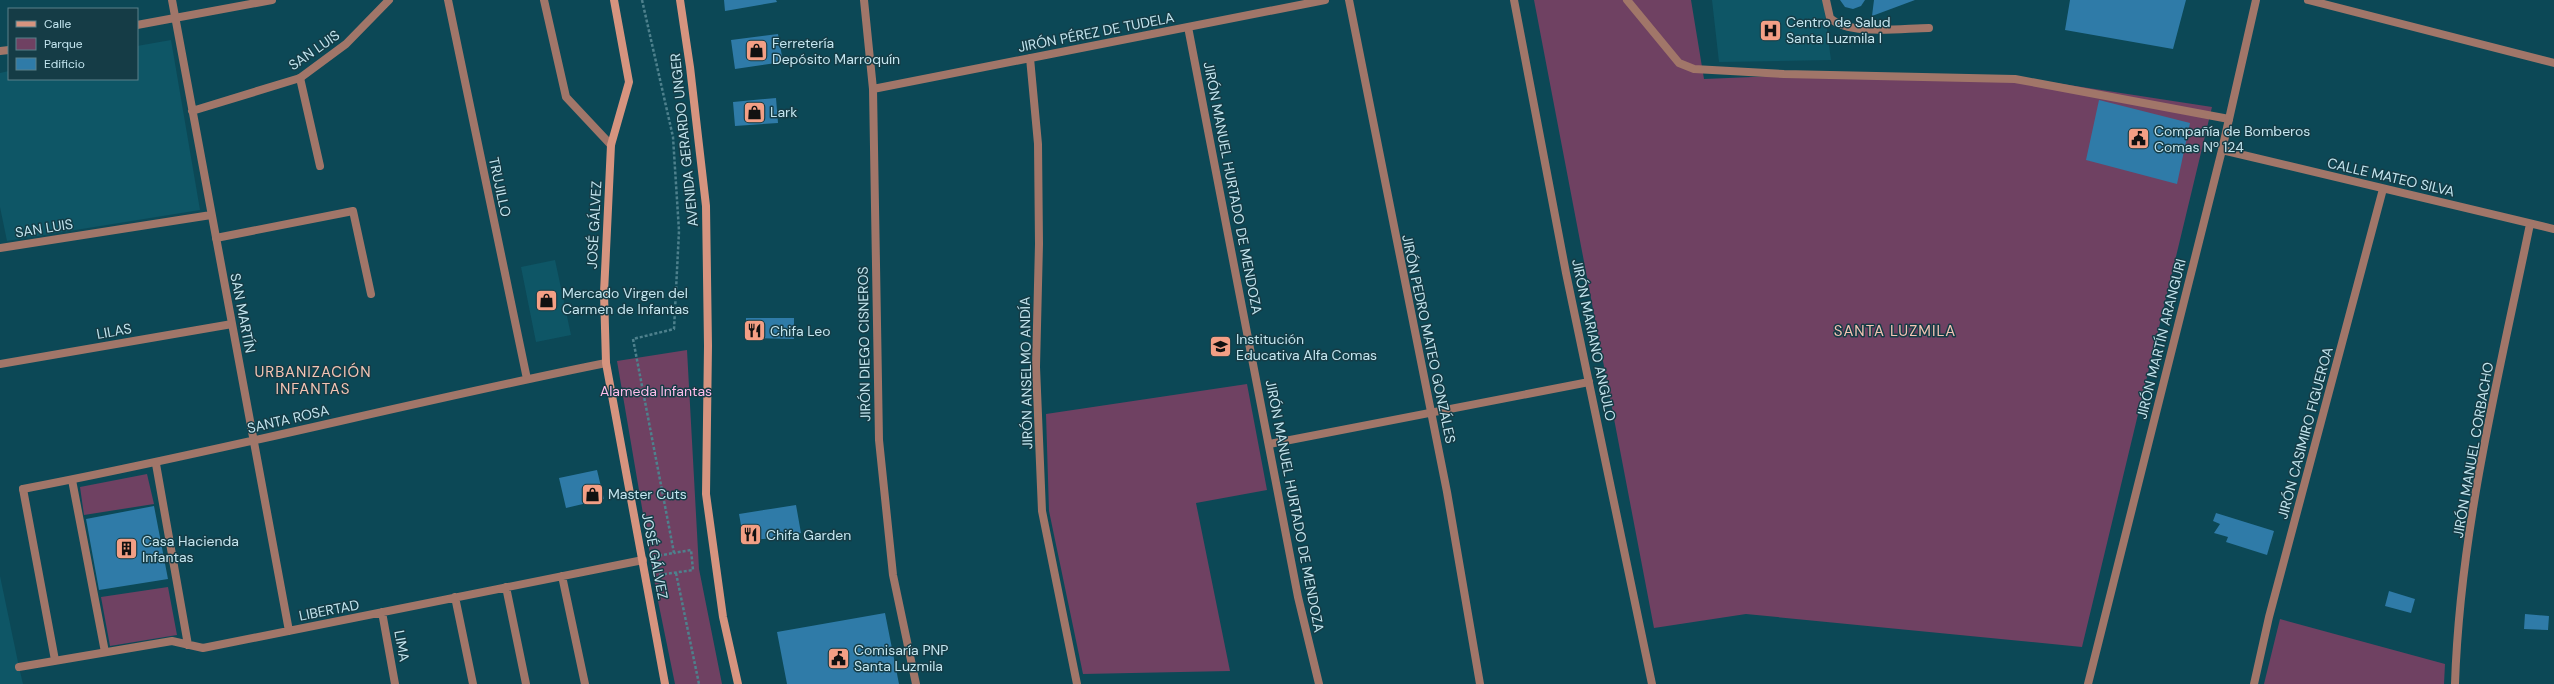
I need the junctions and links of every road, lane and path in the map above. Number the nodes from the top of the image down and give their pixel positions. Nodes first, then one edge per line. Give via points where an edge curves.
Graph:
1 (172, 0) edge
2 (272, 0) edge
3 (389, 0) edge
4 (448, 0) edge
5 (544, 0) edge
6 (614, 0) edge
7 (642, 0) edge
8 (680, 0) edge
9 (864, 0) edge
10 (1325, 0) edge
11 (1349, 0) edge
12 (1514, 0) edge
13 (1627, 0) edge
14 (1826, 0) edge
15 (2256, 0) edge
16 (2308, 0) edge
17 (175, 18) junction
18 (138, 25) edge
19 (1188, 27) junction
20 (1929, 28) dead end
21 (1030, 58) junction
22 (2554, 63) edge
23 (300, 78) junction
24 (873, 88) junction
25 (192, 111) junction
26 (2229, 119) junction
27 (611, 145) junction
28 (2222, 150) junction
29 (320, 166) dead end
30 (2383, 189) junction
31 (211, 214) junction
32 (2530, 224) junction
33 (2554, 229) edge
34 (216, 238) junction
35 (0, 248) edge
36 (371, 294) dead end
37 (232, 324) junction
38 (606, 363) junction
39 (0, 364) edge
40 (527, 379) junction
41 (1589, 382) junction
42 (1430, 411) junction
43 (254, 439) junction
44 (1269, 444) junction
45 (156, 464) junction
46 (72, 480) junction
47 (674, 553) junction
48 (643, 560) junction
49 (657, 562) dead end
50 (658, 569) dead end
51 (676, 573) junction
52 (562, 576) junction
53 (506, 587) junction
54 (455, 598) junction
55 (382, 612) junction
56 (289, 631) junction
57 (188, 645) junction
58 (105, 652) junction
59 (55, 660) junction
60 (19, 667) dead end
61 (395, 684) edge
62 (473, 684) edge
63 (526, 684) edge
64 (585, 684) edge
65 (665, 684) edge
66 (699, 684) edge
67 (738, 684) edge
68 (916, 684) edge
69 (1077, 684) edge
70 (1319, 684) edge
71 (1480, 684) edge
72 (1652, 684) edge
73 (2088, 684) edge
74 (2254, 684) edge
75 (2455, 684) edge

1 - 17 street, SAN MARTÍN
2 - 17 street
3 - 23 street, SAN LUIS via 346,44
4 - 40 street, TRUJILLO
5 - 27 street via 566,97
6 - 27 main road, JOSÉ GÁLVEZ via 629,82
7 - 47 path via 673,137 679,231 674,329 633,339
8 - 67 main road, AVENIDA GERARDO UNGER via 706,206 706,494 723,617
9 - 24 street, JIRÓN DIEGO CISNEROS
10 - 19 street, JIRÓN PÉREZ DE TUDELA
11 - 42 street, JIRÓN PEDRO MATEO GONZÁLES
12 - 41 street, JIRÓN MARIANO ANGULO
13 - 26 street via 1679,63 1694,69 1784,74 2015,79
14 - 20 street via 1830,18 1842,26
15 - 26 street, JIRÓN MARTÍN ARANGURI
16 - 22 street
17 - 18 street
17 - 25 street, SAN MARTÍN
19 - 21 street, JIRÓN PÉREZ DE TUDELA
19 - 44 street, JIRÓN MANUEL HURTADO DE MENDOZA
21 - 24 street, JIRÓN PÉREZ DE TUDELA
21 - 69 street, JIRÓN ANSELMO ANDÍA via 1038,144 1036,367 1042,511
23 - 25 street, SAN LUIS
23 - 29 street
24 - 68 street, JIRÓN DIEGO CISNEROS via 879,440 893,575
25 - 31 street, SAN MARTÍN
26 - 28 street, JIRÓN MARTÍN ARANGURI
27 - 38 main road, JOSÉ GÁLVEZ via 604,292
28 - 30 street, CALLE MATEO SILVA
28 - 73 street, JIRÓN MARTÍN ARANGURI
30 - 32 street, CALLE MATEO SILVA
30 - 74 street, JIRÓN CASIMIRO FIGUEROA via 2269,617
31 - 34 street, SAN MARTÍN
31 - 35 street, SAN LUIS
32 - 33 street, CALLE MATEO SILVA
32 - 75 street, JIRÓN MANUEL CORBACHO via 2473,512 2457,640
34 - 36 street via 353,211
34 - 37 street, SAN MARTÍN
37 - 39 street, LILAS
37 - 43 street, SAN MARTÍN
38 - 40 street, SANTA ROSA
38 - 48 main road, JOSÉ GÁLVEZ
40 - 43 street, SANTA ROSA
41 - 42 street
41 - 72 street, JIRÓN MARIANO ANGULO
42 - 44 street
42 - 71 street, JIRÓN PEDRO MATEO GONZÁLES
43 - 45 street, SANTA ROSA
43 - 56 street, SAN MARTÍN
44 - 70 street, JIRÓN MANUEL HURTADO DE MENDOZA via 1298,597
45 - 46 street, SANTA ROSA
45 - 57 street
46 - 58 street
46 - 59 street, SANTA ROSA via 23,489
47 - 49 path via 656,555
47 - 51 path via 691,550 693,564 693,570
48 - 52 street, LIBERTAD
48 - 65 main road, JOSÉ GÁLVEZ
50 - 51 path via 659,576
51 - 66 path
52 - 53 street, LIBERTAD
52 - 64 street
53 - 54 street, LIBERTAD
53 - 63 street
54 - 55 street, LIBERTAD
54 - 62 street
55 - 56 street, LIBERTAD
55 - 61 street, LIMA
56 - 57 street, LIBERTAD via 203,648
57 - 58 street, LIBERTAD via 172,641
58 - 59 street, LIBERTAD
59 - 60 street, LIBERTAD

